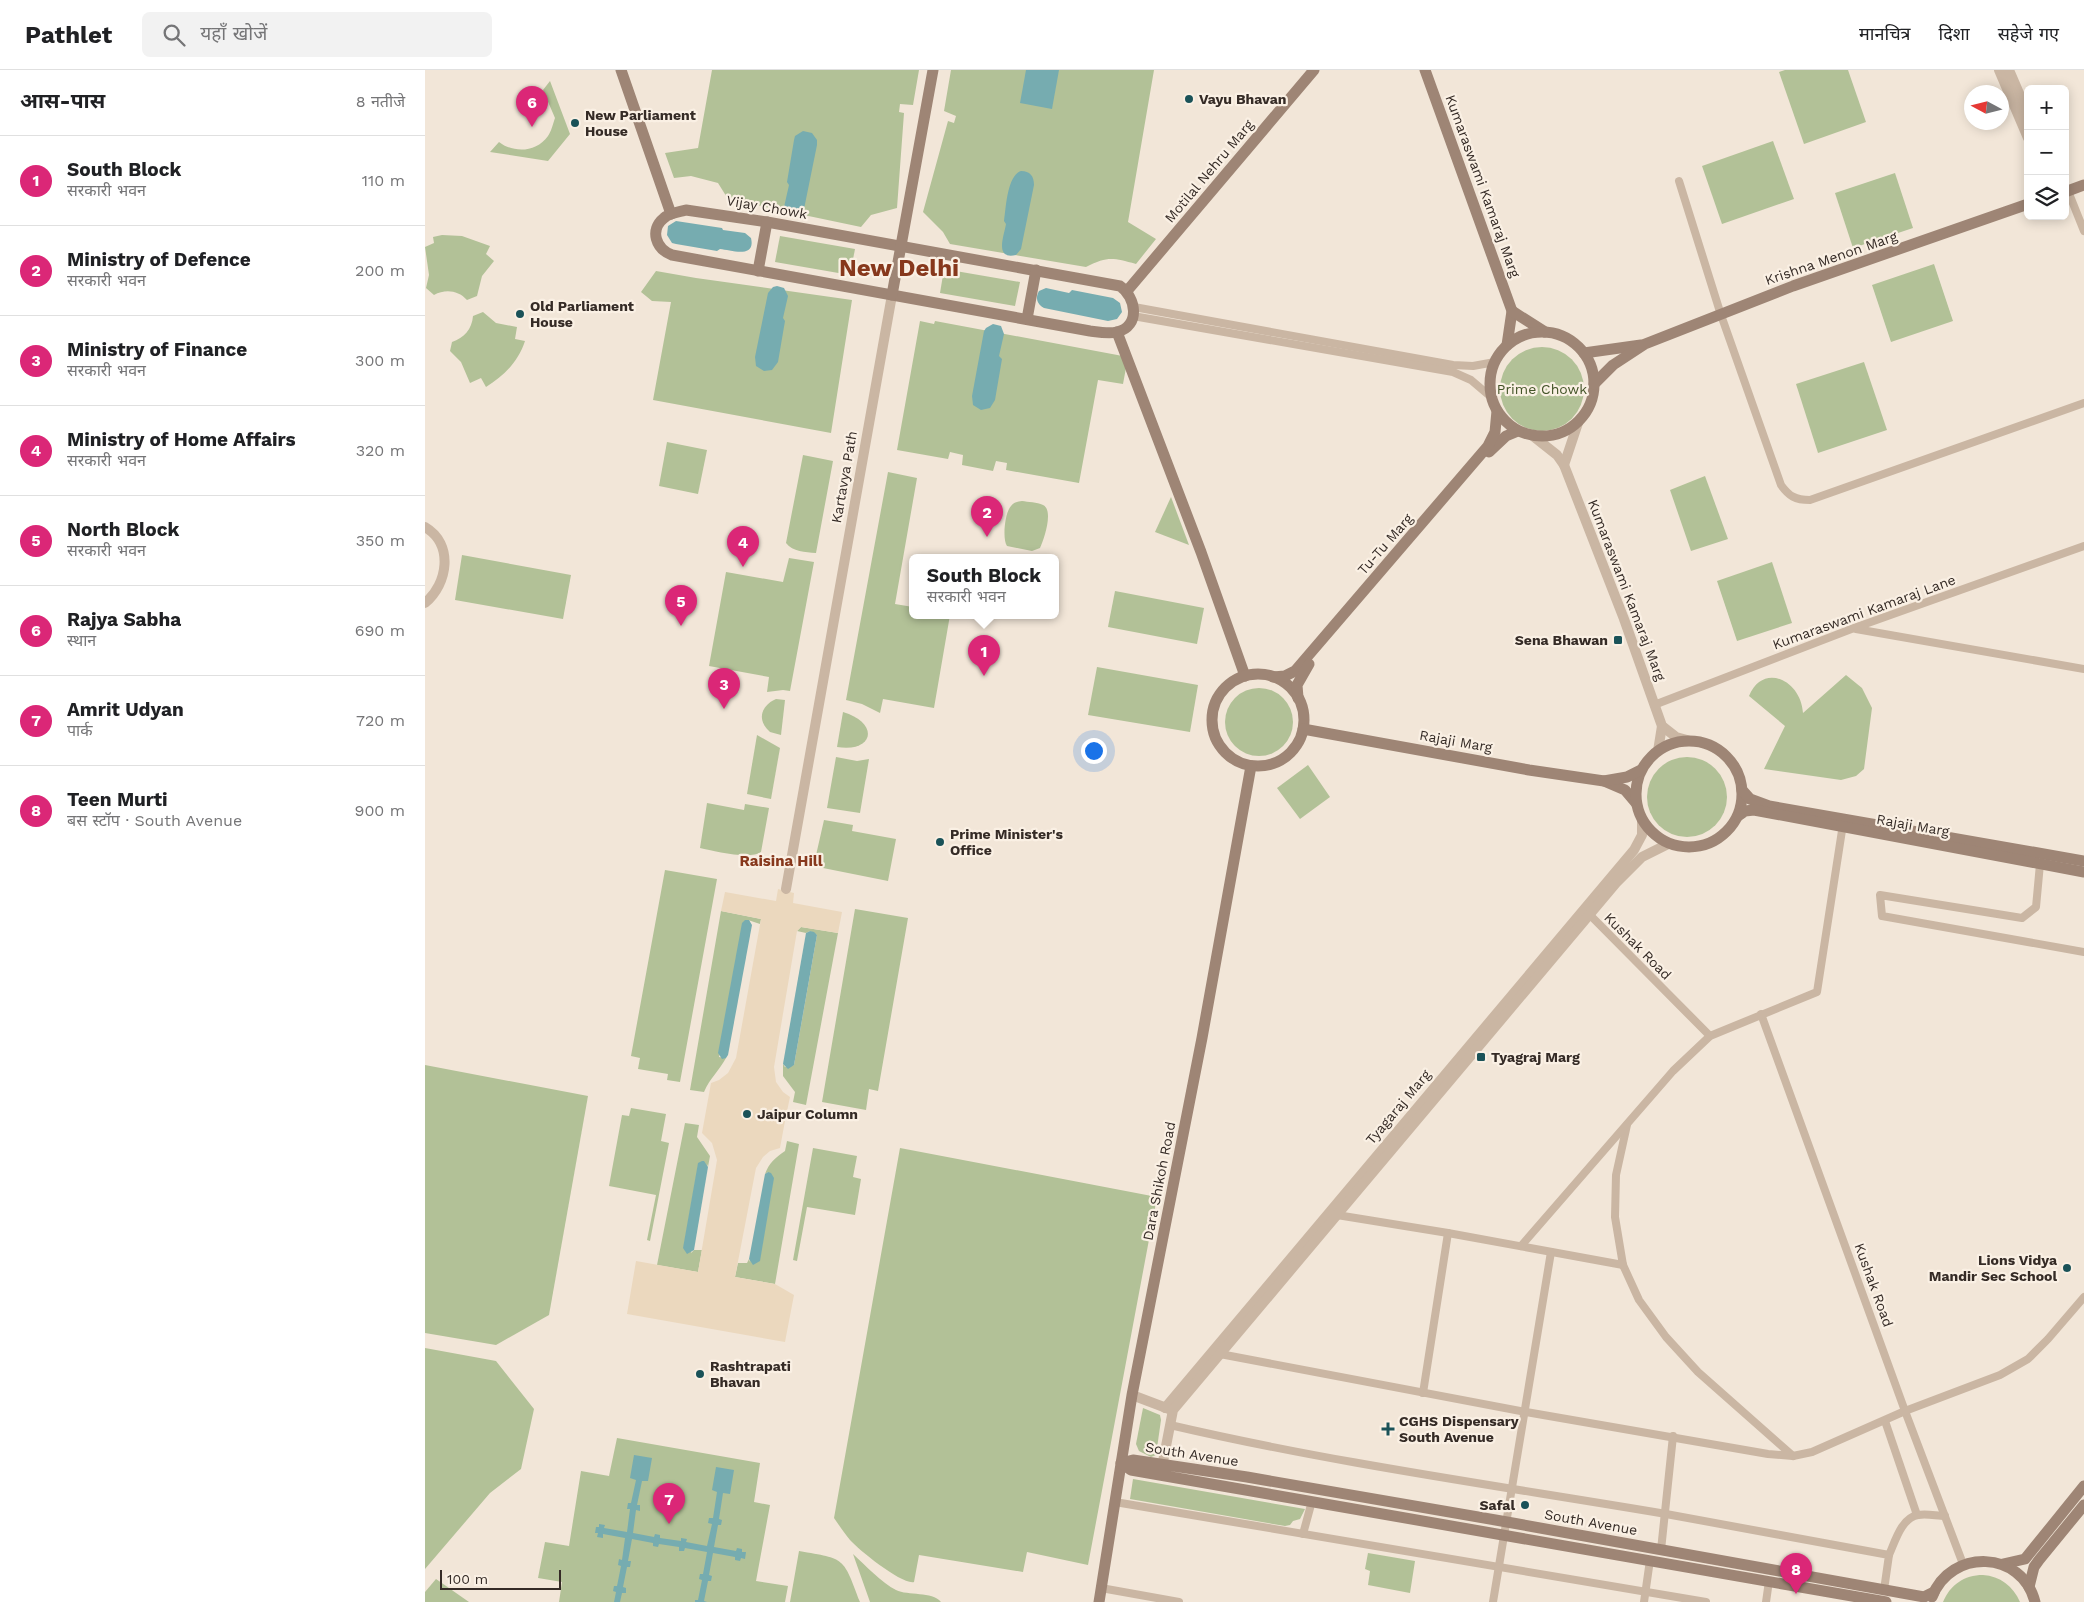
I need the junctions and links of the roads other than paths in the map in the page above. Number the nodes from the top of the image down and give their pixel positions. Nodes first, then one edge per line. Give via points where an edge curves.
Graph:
1 (621, 70) edge
2 (933, 70) edge
3 (1314, 70) edge
4 (1425, 70) edge
5 (1999, 70) edge
6 (2009, 70) edge
7 (2024, 105) edge
8 (2025, 130) edge
9 (1679, 181) dead end
10 (2084, 186) edge
11 (2069, 190) edge
12 (2069, 196) edge
13 (2024, 205) edge
14 (671, 214) junction
15 (767, 222) junction
16 (2084, 231) edge
17 (902, 246) junction
18 (1035, 270) junction
19 (758, 271) junction
20 (1127, 291) junction
21 (891, 295) junction
22 (1512, 311) junction
23 (1133, 312) junction
24 (1721, 315) junction
25 (1027, 319) junction
26 (1117, 332) junction
27 (1545, 332) junction
28 (1645, 344) junction
29 (1507, 345) junction
30 (1584, 353) junction
31 (1495, 362) junction
32 (1594, 384) junction
33 (1491, 397) junction
34 (2084, 403) edge
35 (1497, 412) junction
36 (1578, 423) junction
37 (1517, 431) junction
38 (1533, 436) junction
39 (1564, 464) junction
40 (425, 527) edge
41 (2084, 546) edge
42 (425, 603) edge
43 (1853, 628) junction
44 (2084, 669) edge
45 (1245, 676) junction
46 (1273, 677) junction
47 (1298, 698) junction
48 (1654, 705) junction
49 (1662, 726) junction
50 (1303, 728) junction
51 (1687, 740) junction
52 (1658, 751) junction
53 (1251, 766) junction
54 (1641, 770) junction
55 (1604, 781) junction
56 (1742, 790) junction
57 (1636, 803) junction
58 (1738, 816) junction
59 (1642, 820) junction
60 (1844, 823) junction
61 (1668, 844) junction
62 (2084, 861) edge
63 (2041, 864) junction
64 (2084, 872) edge
65 (786, 889) dead end
66 (1590, 915) junction
67 (2084, 952) edge
68 (1761, 1014) junction
69 (1710, 1036) junction
70 (1627, 1122) junction
71 (1337, 1215) junction
72 (1448, 1233) junction
73 (1521, 1246) junction
74 (1551, 1252) junction
75 (1623, 1265) junction
76 (2084, 1297) edge
77 (1220, 1354) junction
78 (1423, 1393) junction
79 (1132, 1395) junction
80 (1169, 1409) junction
81 (1905, 1411) junction
82 (1526, 1412) junction
83 (1885, 1421) junction
84 (1170, 1425) junction
85 (1673, 1436) junction
86 (1793, 1456) junction
87 (1121, 1464) junction
88 (1161, 1470) junction
89 (2084, 1486) edge
90 (1512, 1490) junction
91 (1312, 1501) junction
92 (1115, 1502) junction
93 (2084, 1505) edge
94 (1665, 1514) junction
95 (1917, 1515) junction
96 (1945, 1516) junction
97 (1507, 1522) junction
98 (1303, 1534) junction
99 (1505, 1534) junction
100 (1661, 1550) junction
101 (1889, 1555) junction
102 (1650, 1560) junction
103 (1963, 1564) junction
104 (2003, 1564) junction
105 (1499, 1566) junction
106 (1769, 1581) junction
107 (2029, 1587) junction
108 (1101, 1588) junction
109 (1646, 1592) junction
110 (1933, 1597) edge
111 (1884, 1599) edge
112 (1099, 1602) edge
113 (1179, 1602) edge
114 (1493, 1602) edge
115 (1645, 1602) edge
116 (1706, 1602) edge
117 (1766, 1602) edge
118 (2035, 1602) edge

1 - 14 main road
2 - 17 main road, Kartavya Path
3 - 20 main road, Motilal Nehru Marg
4 - 22 main road, Kumaraswami Kamaraj Marg
5 - 8 street
6 - 7 street
9 - 24 street
10 - 11 main road
12 - 16 street
13 - 24 main road, Krishna Menon Marg via 1793,286
14 - 15 main road, Vijay Chowk via 686,210
14 - 19 main road via 657,226 656,239 665,253
15 - 17 main road, Vijay Chowk
15 - 19 main road
17 - 18 main road, Vijay Chowk
17 - 21 main road, Kartavya Path
18 - 20 main road, Vijay Chowk via 1120,286
18 - 25 main road
19 - 21 main road
20 - 23 main road via 1132,298
21 - 25 main road
21 - 65 street, Kartavya Path
22 - 27 main road
22 - 29 main road, Kumaraswami Kamaraj Marg
23 - 26 main road via 1129,323
23 - 31 street via 1453,365
23 - 33 street via 1453,372 1471,380
24 - 28 main road, Krishna Menon Marg
24 - 34 street via 1781,485 1788,495 1799,500 1810,500
25 - 26 main road via 1090,331
26 - 45 main road
27 - 29 main road via 1525,335
27 - 30 main road via 1567,338
28 - 30 main road, Krishna Menon Marg
28 - 32 main road, Krishna Menon Marg via 1613,365
29 - 31 main road
30 - 32 main road
31 - 33 main road via 1490,379
32 - 36 main road via 1587,412
33 - 35 main road
35 - 37 main road
35 - 46 main road, Tu-Tu Marg via 1495,432 1488,446 1410,539 1295,671
36 - 38 main road via 1561,433
36 - 39 street
37 - 38 main road
37 - 47 main road, Tu-Tu Marg via 1496,444 1307,666 1297,685
38 - 39 street, Kumaraswami Kamaraj Marg
39 - 48 street, Kumaraswami Kamaraj Marg
40 - 42 street via 440,544 445,563 438,590
41 - 43 street, Kumaraswami Kamaraj Lane
43 - 44 street
43 - 48 street, Kumaraswami Kamaraj Lane
45 - 46 main road
45 - 53 main road via 1225,686 1213,711 1212,723 1215,735 1229,756
46 - 47 main road via 1283,682
47 - 50 main road via 1303,712
48 - 49 street, Kumaraswami Kamaraj Marg
49 - 51 street via 1675,738
49 - 52 street, Kumaraswami Kamaraj Marg
50 - 53 main road via 1295,747 1280,760
50 - 55 main road, Rajaji Marg
51 - 52 main road via 1668,744
51 - 56 main road via 1707,743 1723,753 1736,768
52 - 54 main road
53 - 79 main road, Dara Shikoh Road
54 - 55 main road, Rajaji Marg via 1627,777
54 - 57 main road
55 - 57 main road, Rajaji Marg via 1625,790
56 - 58 main road
56 - 60 main road, Rajaji Marg via 1758,803
57 - 59 main road
58 - 60 main road, Rajaji Marg via 1754,810
58 - 61 main road via 1725,834 1706,845 1684,848
59 - 61 main road via 1654,835
59 - 80 street, Tyagaraj Marg via 1642,835 1634,850
60 - 62 main road, Rajaji Marg
60 - 63 main road, Rajaji Marg
60 - 68 street via 1817,992
61 - 66 street, Tyagaraj Marg via 1642,857
63 - 64 main road, Rajaji Marg
63 - 67 street via 2036,907 2022,918 1881,895 1882,916
66 - 69 street, Kushak Road
66 - 71 street, Tyagaraj Marg
68 - 69 street
68 - 81 street, Kushak Road
69 - 70 street
70 - 73 street
70 - 75 street via 1616,1175 1615,1217
71 - 72 street
71 - 77 street, Tyagaraj Marg
72 - 73 street
72 - 78 street
73 - 74 street
74 - 75 street
74 - 82 street
75 - 86 street via 1639,1300 1666,1337 1698,1372
76 - 81 street via 2028,1358 2000,1375
77 - 78 street
77 - 80 street, Tyagaraj Marg
78 - 82 street
79 - 80 street
79 - 87 main road, Dara Shikoh Road
80 - 84 street, Tyagaraj Marg
81 - 83 street
81 - 96 street, Kushak Road
82 - 85 street
82 - 90 street
83 - 86 street via 1812,1452
83 - 95 street
84 - 88 street, Tyagaraj Marg
84 - 90 street via 1259,1445
85 - 86 street
85 - 94 street
87 - 88 main road, South Avenue via 1133,1460
87 - 92 main road, Dara Shikoh Road
88 - 91 main road, South Avenue
88 - 97 main road, South Avenue
89 - 104 main road via 2025,1559
90 - 94 street
90 - 97 street
91 - 98 street
91 - 99 main road, South Avenue
92 - 98 street
92 - 108 main road, Dara Shikoh Road
93 - 107 main road via 2034,1567
94 - 100 street
94 - 101 street
95 - 96 street
95 - 101 street via 1907,1520
96 - 103 street, Kushak Road
97 - 99 street
97 - 100 main road, South Avenue
98 - 105 street
99 - 102 main road, South Avenue
99 - 105 street
100 - 111 main road, South Avenue
101 - 111 street
102 - 106 main road, South Avenue
102 - 109 street
103 - 104 main road via 1983,1560
103 - 110 main road via 1942,1580
104 - 107 main road
105 - 109 street
105 - 114 street
106 - 111 main road, South Avenue
106 - 117 street
107 - 118 main road
108 - 112 main road, Dara Shikoh Road
108 - 113 street
109 - 115 street
109 - 116 street
110 - 111 main road, South Avenue

